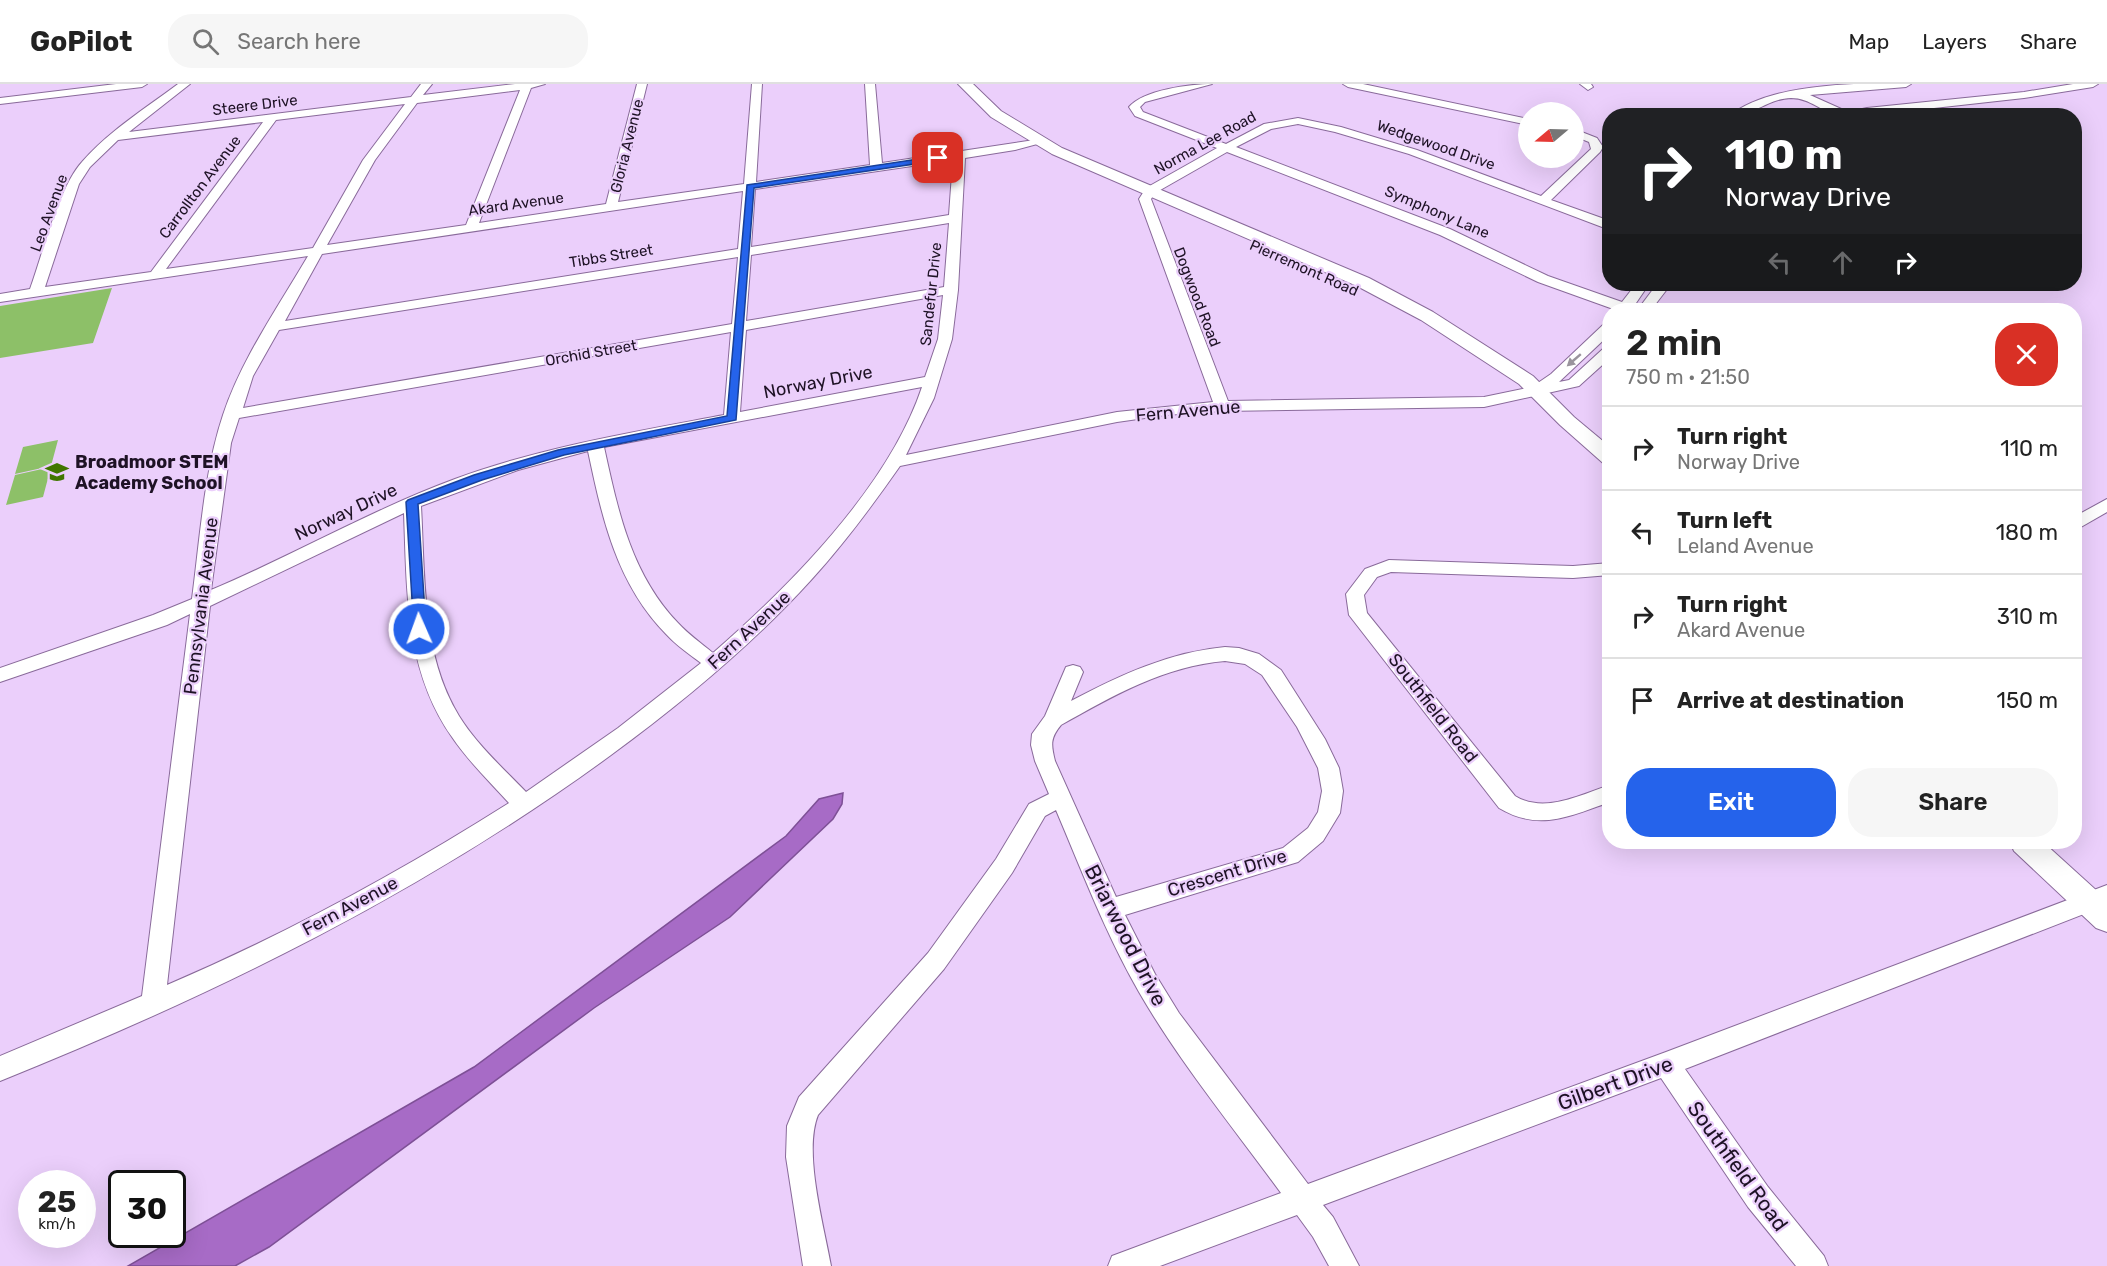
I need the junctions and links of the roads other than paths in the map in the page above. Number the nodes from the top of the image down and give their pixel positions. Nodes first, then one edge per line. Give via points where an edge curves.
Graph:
1 (142, 84) edge
2 (185, 84) edge
3 (427, 84) edge
4 (540, 84) edge
5 (642, 84) edge
6 (758, 84) edge
7 (870, 84) edge
8 (951, 84) edge
9 (965, 84) edge
10 (1207, 84) edge
11 (1347, 84) edge
12 (1778, 84) edge
13 (1906, 84) edge
14 (527, 86) junction
15 (1852, 86) edge
16 (2095, 89) edge
17 (1795, 94) junction
18 (414, 100) junction
19 (0, 101) edge
20 (979, 106) junction
21 (1751, 108) edge
22 (1816, 108) edge
23 (1832, 108) edge
24 (1896, 108) edge
25 (1994, 108) edge
26 (272, 118) junction
27 (1518, 120) edge
28 (1283, 122) joint
29 (115, 137) junction
30 (1584, 137) edge
31 (1031, 142) junction
32 (1226, 147) junction
33 (959, 155) junction
34 (1584, 162) edge
35 (876, 168) junction
36 (1577, 168) edge
37 (750, 186) junction
38 (1147, 195) junction
39 (1544, 200) junction
40 (611, 207) junction
41 (955, 218) junction
42 (1602, 223) edge
43 (471, 228) junction
44 (316, 251) junction
45 (744, 252) junction
46 (155, 275) junction
47 (951, 290) junction
48 (1659, 291) edge
49 (36, 293) junction
50 (0, 298) edge
51 (1608, 303) edge
52 (1649, 303) edge
53 (272, 327) junction
54 (739, 327) junction
55 (1602, 334) edge
56 (1602, 357) edge
57 (933, 380) junction
58 (1531, 391) junction
59 (1222, 406) junction
60 (231, 415) junction
61 (732, 418) junction
62 (595, 444) junction
63 (1602, 451) edge
64 (894, 462) junction
65 (412, 502) junction
66 (2107, 504) edge
67 (2082, 520) edge
68 (1602, 570) edge
69 (202, 602) junction
70 (714, 664) junction
71 (1073, 672) dead end
72 (0, 675) edge
73 (1054, 720) junction
74 (1602, 796) edge
75 (1062, 800) junction
76 (524, 805) junction
77 (2033, 849) edge
78 (2101, 905) edge
79 (1110, 909) junction
80 (153, 1003) junction
81 (1666, 1064) junction
82 (0, 1069) edge
83 (1301, 1200) junction
84 (817, 1266) edge
85 (1122, 1266) edge
86 (1345, 1266) edge
87 (1814, 1266) edge

1 - 19 street
2 - 29 street, Leo Avenue
3 - 18 street, Pennsylvania Avenue
4 - 14 street, Steere Drive
5 - 40 street, Gloria Avenue
6 - 37 street
7 - 35 street
8 - 20 main road
9 - 20 main road
10 - 32 street, Symphony Lane via 1141,100 1134,107 1139,114
11 - 27 street
12 - 17 street
13 - 15 street
14 - 18 street, Steere Drive
14 - 43 street
15 - 17 street
16 - 24 street
16 - 25 street via 2035,104
17 - 21 street
17 - 22 street
17 - 23 street
18 - 26 street, Steere Drive
18 - 44 street, Pennsylvania Avenue via 375,149
20 - 31 main road via 989,120
26 - 29 street, Steere Drive
26 - 46 street, Carrollton Avenue
28 - 32 street, Norma Lee Road
28 - 39 street, Wedgewood Drive via 1313,122 1375,140
29 - 49 street, Leo Avenue via 76,178
30 - 34 street via 1594,142 1596,150
31 - 33 street, Akard Avenue
31 - 38 main road, Pierremont Road via 1055,159
32 - 38 street, Norma Lee Road
32 - 51 street, Symphony Lane via 1445,232 1543,279
33 - 35 street, Akard Avenue
33 - 41 street, Sandefur Drive
35 - 37 street, Akard Avenue
36 - 39 street
37 - 40 street, Akard Avenue
37 - 45 street
38 - 58 main road, Pierremont Road via 1331,273
38 - 59 street, Dogwood Road via 1146,206
39 - 42 street, Wedgewood Drive
40 - 43 street, Akard Avenue
41 - 45 street, Tibbs Street
41 - 47 street, Sandefur Drive
43 - 44 street, Akard Avenue
44 - 46 street, Akard Avenue
44 - 53 street, Pennsylvania Avenue
45 - 53 street, Tibbs Street
45 - 54 street
46 - 49 street, Akard Avenue
47 - 54 street, Orchid Street
47 - 57 street, Sandefur Drive via 945,339
48 - 52 street
49 - 50 street, Akard Avenue
53 - 60 street, Pennsylvania Avenue
54 - 60 street, Orchid Street
54 - 61 street
55 -> 58 street, Fern Avenue via 1556,377
56 - 58 street, Fern Avenue via 1574,383
57 - 61 street, Norway Drive
57 - 64 street, Sandefur Drive
58 - 59 street, Fern Avenue via 1484,402
58 - 63 main road, Pierremont Road
59 - 64 street, Fern Avenue via 1117,417
60 - 69 street, Pennsylvania Avenue via 217,476
61 - 62 street, Norway Drive
62 - 65 street, Norway Drive via 512,466
62 - 70 street via 613,525 628,567 673,630
64 - 70 street, Fern Avenue via 851,522 798,584
65 - 69 street, Norway Drive
65 - 76 street via 419,629 435,692 452,722
66 - 67 street
68 - 74 street, Southfield Road via 1398,566 1381,568 1366,577 1355,594 1358,615 1507,802 1526,812 1538,813
69 - 72 street, Norway Drive via 123,634
69 - 80 street, Pennsylvania Avenue
70 - 76 street, Fern Avenue via 609,746
71 - 73 street, Briarwood Drive
73 - 75 street, Briarwood Drive via 1042,734 1041,745
73 - 79 street, Crescent Drive via 1154,672 1211,655 1241,655 1263,664 1274,675 1330,768 1333,788 1328,816 1303,847 1290,855
75 - 79 street, Briarwood Drive
75 - 84 street via 1037,810 1004,866 936,961 808,1106 800,1126 799,1156
76 - 80 street, Fern Avenue via 388,887
77 - 78 main road
78 - 81 street, Gilbert Drive
79 - 83 street, Briarwood Drive via 1135,963 1170,1021
80 - 82 street, Fern Avenue
81 - 83 street, Gilbert Drive
81 - 87 street, Southfield Road via 1758,1197
83 - 85 street, Gilbert Drive
83 - 86 street, Briarwood Drive via 1323,1227

